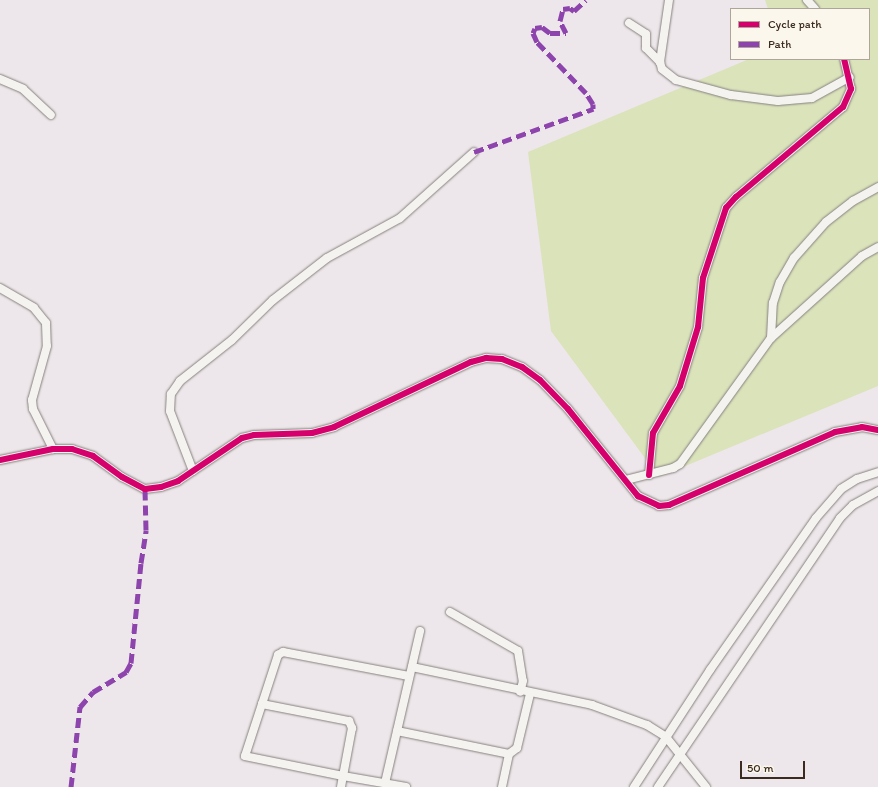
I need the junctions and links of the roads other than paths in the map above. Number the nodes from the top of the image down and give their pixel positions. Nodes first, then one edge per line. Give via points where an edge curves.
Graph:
1 (669, 0) edge
2 (807, 0) edge
3 (814, 8) edge
4 (629, 23) dead end
5 (844, 60) edge
6 (660, 62) junction
7 (850, 77) junction
8 (0, 79) edge
9 (51, 116) dead end
10 (474, 152) dead end
11 (878, 187) edge
12 (878, 247) edge
13 (0, 288) edge
14 (771, 338) junction
15 (878, 430) edge
16 (53, 449) junction
17 (0, 460) edge
18 (194, 471) junction
19 (878, 472) edge
20 (649, 475) junction
21 (626, 480) junction
22 (878, 492) edge
23 (450, 612) dead end
24 (420, 631) dead end
25 (412, 667) junction
26 (409, 676) junction
27 (520, 692) junction
28 (530, 694) junction
29 (262, 704) junction
30 (397, 731) junction
31 (666, 737) junction
32 (510, 754) junction
33 (679, 754) junction
34 (343, 776) junction
35 (385, 783) junction
36 (341, 787) edge
37 (406, 787) edge
38 (502, 787) edge
39 (634, 787) edge
40 (658, 787) edge
41 (706, 787) edge

1 - 6 street
2 - 3 street
4 - 6 street via 646,34 646,48
5 - 7 street
6 - 7 street via 665,72 676,80 731,95 778,101 812,98
7 - 20 street via 851,89 843,108 726,208 703,278 698,327 680,386 653,433
8 - 9 street via 27,93
10 - 18 street via 400,218 327,258 273,300 232,340 180,381 171,394 170,411
11 - 14 street via 853,201 826,222 794,258 780,282 773,303
12 - 14 street via 862,256
13 - 16 street via 34,308 46,323 47,346 33,405 36,419
14 - 20 street via 688,456 673,468
15 - 21 street via 862,427 835,432 669,504 659,506 638,496
16 - 17 street
16 - 18 street via 84,452 122,477 145,488 167,485
18 - 21 street via 242,438 254,435 312,433 334,427 471,362 486,358 502,359 522,367 540,380 568,409
19 - 31 street via 857,479 841,489 828,502
20 - 21 street
22 - 33 street via 853,504 840,518
23 - 27 street via 518,651 523,680
24 - 25 street
25 - 26 street
25 - 27 street
26 - 29 street via 283,652 278,654
26 - 30 street
27 - 28 street
28 - 31 street via 592,705 646,724
28 - 32 street via 517,748
29 - 34 street via 349,721 352,728
29 - 34 street via 245,756
30 - 32 street
30 - 35 street
31 - 33 street
31 - 39 street
32 - 38 street
33 - 40 street
33 - 41 street
34 - 35 street
34 - 36 street
35 - 37 street

